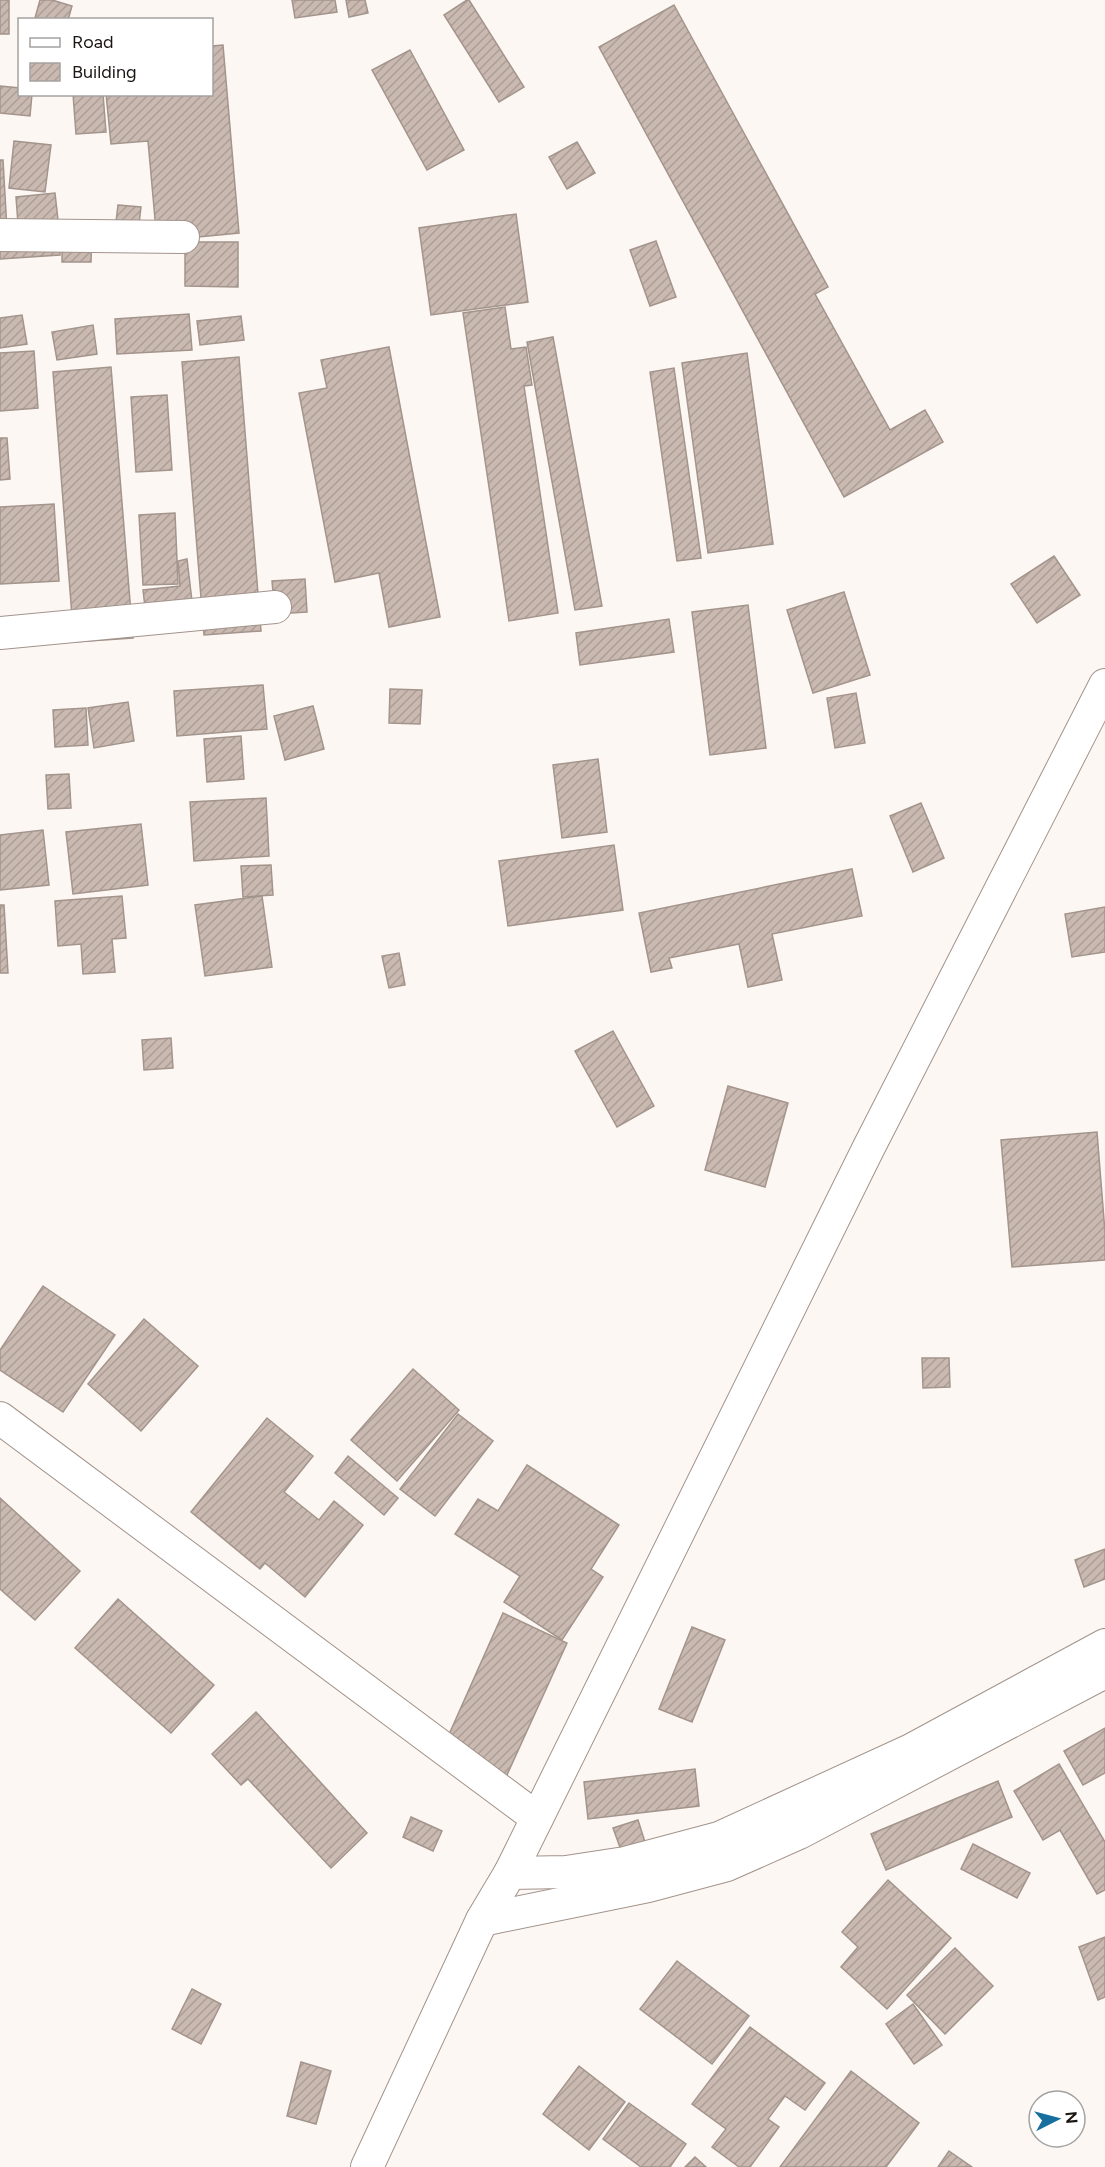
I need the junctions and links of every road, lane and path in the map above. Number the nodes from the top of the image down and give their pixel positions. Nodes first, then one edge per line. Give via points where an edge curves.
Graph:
1 (0, 235) edge
2 (183, 237) dead end
3 (275, 607) dead end
4 (0, 633) edge
5 (1105, 685) edge
6 (0, 1418) edge
7 (1105, 1645) edge
8 (1105, 1672) edge
9 (537, 1818) junction
10 (510, 1873) junction
11 (482, 1920) junction
12 (367, 2167) edge

1 - 2 street
3 - 4 street
5 - 9 street via 868,1149
6 - 9 street
7 - 10 street via 911,1750 719,1838 625,1863 566,1872
8 - 11 street via 799,1833 728,1865 648,1886
9 - 10 street
10 - 11 street
11 - 12 street

